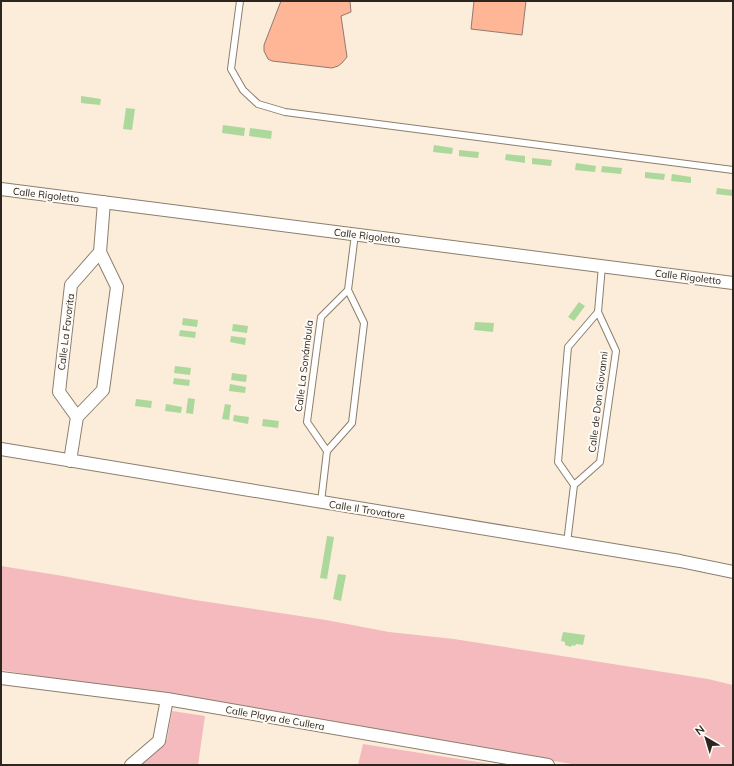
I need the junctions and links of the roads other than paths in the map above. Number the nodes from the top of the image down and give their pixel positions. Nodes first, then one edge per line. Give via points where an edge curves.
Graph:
1 (240, 1) edge
2 (733, 170) edge
3 (1, 189) edge
4 (104, 202) junction
5 (355, 234) junction
6 (100, 252) junction
7 (602, 266) junction
8 (733, 283) edge
9 (348, 290) junction
10 (598, 312) junction
11 (77, 417) junction
12 (1, 449) edge
13 (327, 451) junction
14 (70, 461) junction
15 (574, 485) junction
16 (321, 502) junction
17 (567, 543) junction
18 (733, 572) edge
19 (1, 678) edge
20 (167, 699) junction
21 (499, 761) edge
22 (131, 765) edge
23 (548, 765) edge

1 - 2 lane via 231,70 242,90 258,104 292,113
3 - 4 street, Calle Rigoletto
4 - 5 street, Calle Rigoletto
4 - 6 street
5 - 7 street, Calle Rigoletto
5 - 9 lane
6 - 11 street via 117,287 103,390
6 - 11 street, Calle La Favorita via 71,285 59,392
7 - 8 street, Calle Rigoletto
7 - 10 lane, Calle de Don Giovanni
9 - 13 lane via 364,323 352,423
9 - 13 lane, Calle La Sonámbula via 321,317 307,422
10 - 15 lane via 568,347 558,462
10 - 15 lane, Calle de Don Giovanni via 616,351 612,381 600,462
11 - 14 street
12 - 14 street, Calle Il Trovatore
13 - 16 lane
14 - 16 street, Calle Il Trovatore
15 - 17 lane
16 - 17 street, Calle Il Trovatore
17 - 18 street, Calle Il Trovatore
19 - 20 street, Calle Playa de Cullera
20 - 21 street, Calle Playa de Cullera
20 - 22 street via 159,741
21 - 23 street, Calle Playa de Cullera

